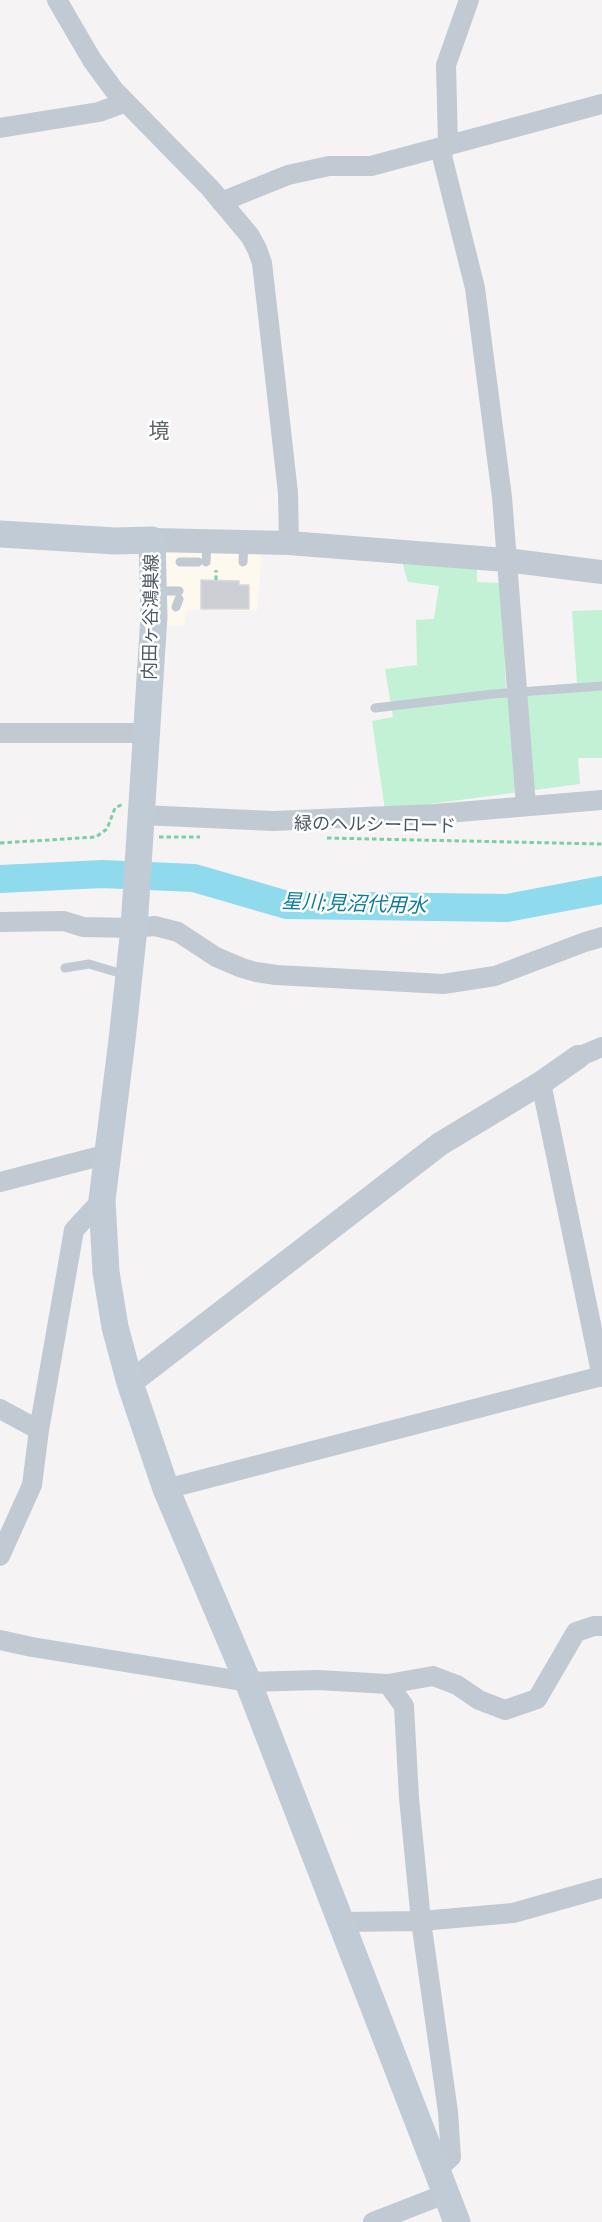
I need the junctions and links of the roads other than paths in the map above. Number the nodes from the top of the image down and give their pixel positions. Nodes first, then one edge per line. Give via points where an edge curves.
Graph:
1 (57, 0) edge
2 (469, 0) edge
3 (126, 102) junction
4 (602, 104) edge
5 (0, 128) edge
6 (444, 147) junction
7 (221, 201) junction
8 (0, 534) edge
9 (152, 540) junction
10 (289, 543) junction
11 (204, 555) junction
12 (506, 560) junction
13 (180, 562) dead end
14 (602, 572) edge
15 (602, 686) edge
16 (516, 693) junction
17 (375, 708) dead end
18 (0, 733) edge
19 (146, 734) junction
20 (602, 800) edge
21 (526, 806) junction
22 (138, 825) junction
23 (134, 916) junction
24 (0, 922) edge
25 (602, 937) edge
26 (65, 968) dead end
27 (128, 976) junction
28 (602, 1047) edge
29 (578, 1058) joint
30 (541, 1083) junction
31 (108, 1154) junction
32 (0, 1182) edge
33 (102, 1200) junction
34 (602, 1376) edge
35 (129, 1383) junction
36 (0, 1409) edge
37 (39, 1430) junction
38 (166, 1489) junction
39 (0, 1556) edge
40 (602, 1626) edge
41 (0, 1640) edge
42 (248, 1682) junction
43 (388, 1684) junction
44 (602, 1888) edge
45 (421, 1921) junction
46 (343, 1922) junction
47 (441, 2182) junction
48 (373, 2222) edge
49 (457, 2222) edge

1 - 3 street via 92,60
2 - 6 street via 446,65
3 - 5 street via 99,112
3 - 7 street
4 - 6 street
6 - 7 street via 370,166 329,165 288,175
6 - 12 street via 475,288 502,497
7 - 10 street via 250,237 262,263 288,493
8 - 9 main road, 内田ヶ谷鴻巣線
9 - 11 street
9 - 19 main road, 内田ヶ谷鴻巣線 via 172,597 154,616
10 - 11 street
10 - 12 street
11 - 13 lane
12 - 14 street
12 - 16 street
15 - 16 lane
16 - 17 lane
16 - 21 street
18 - 19 street
19 - 22 main road, 内田ヶ谷鴻巣線
20 - 21 street
21 - 22 street via 435,814
22 - 23 main road, 内田ヶ谷鴻巣線
23 - 24 street via 83,927 64,921
23 - 25 street via 148,926 178,932 216,957 256,972 443,984 495,976
23 - 27 main road, 内田ヶ谷鴻巣線
26 - 27 lane via 89,964
27 - 31 main road, 内田ヶ谷鴻巣線
28 - 29 street
29 - 30 street
30 - 34 street
30 - 35 street via 440,1144
31 - 32 street
31 - 33 main road, 内田ヶ谷鴻巣線
33 - 35 main road, 内田ヶ谷鴻巣線 via 106,1272
33 - 37 street via 74,1230
34 - 38 street
35 - 38 main road, 内田ヶ谷鴻巣線
36 - 37 street
37 - 39 street via 32,1485
38 - 42 main road, 内田ヶ谷鴻巣線
40 - 43 street via 576,1632 537,1699 505,1710 433,1676
41 - 42 street
42 - 43 street
42 - 46 main road, 内田ヶ谷鴻巣線
43 - 45 street via 404,1706
44 - 45 street via 513,1913
45 - 46 street
45 - 47 street via 448,2112 451,2157
46 - 47 main road, 内田ヶ谷鴻巣線
47 - 48 street
47 - 49 main road, 内田ヶ谷鴻巣線

